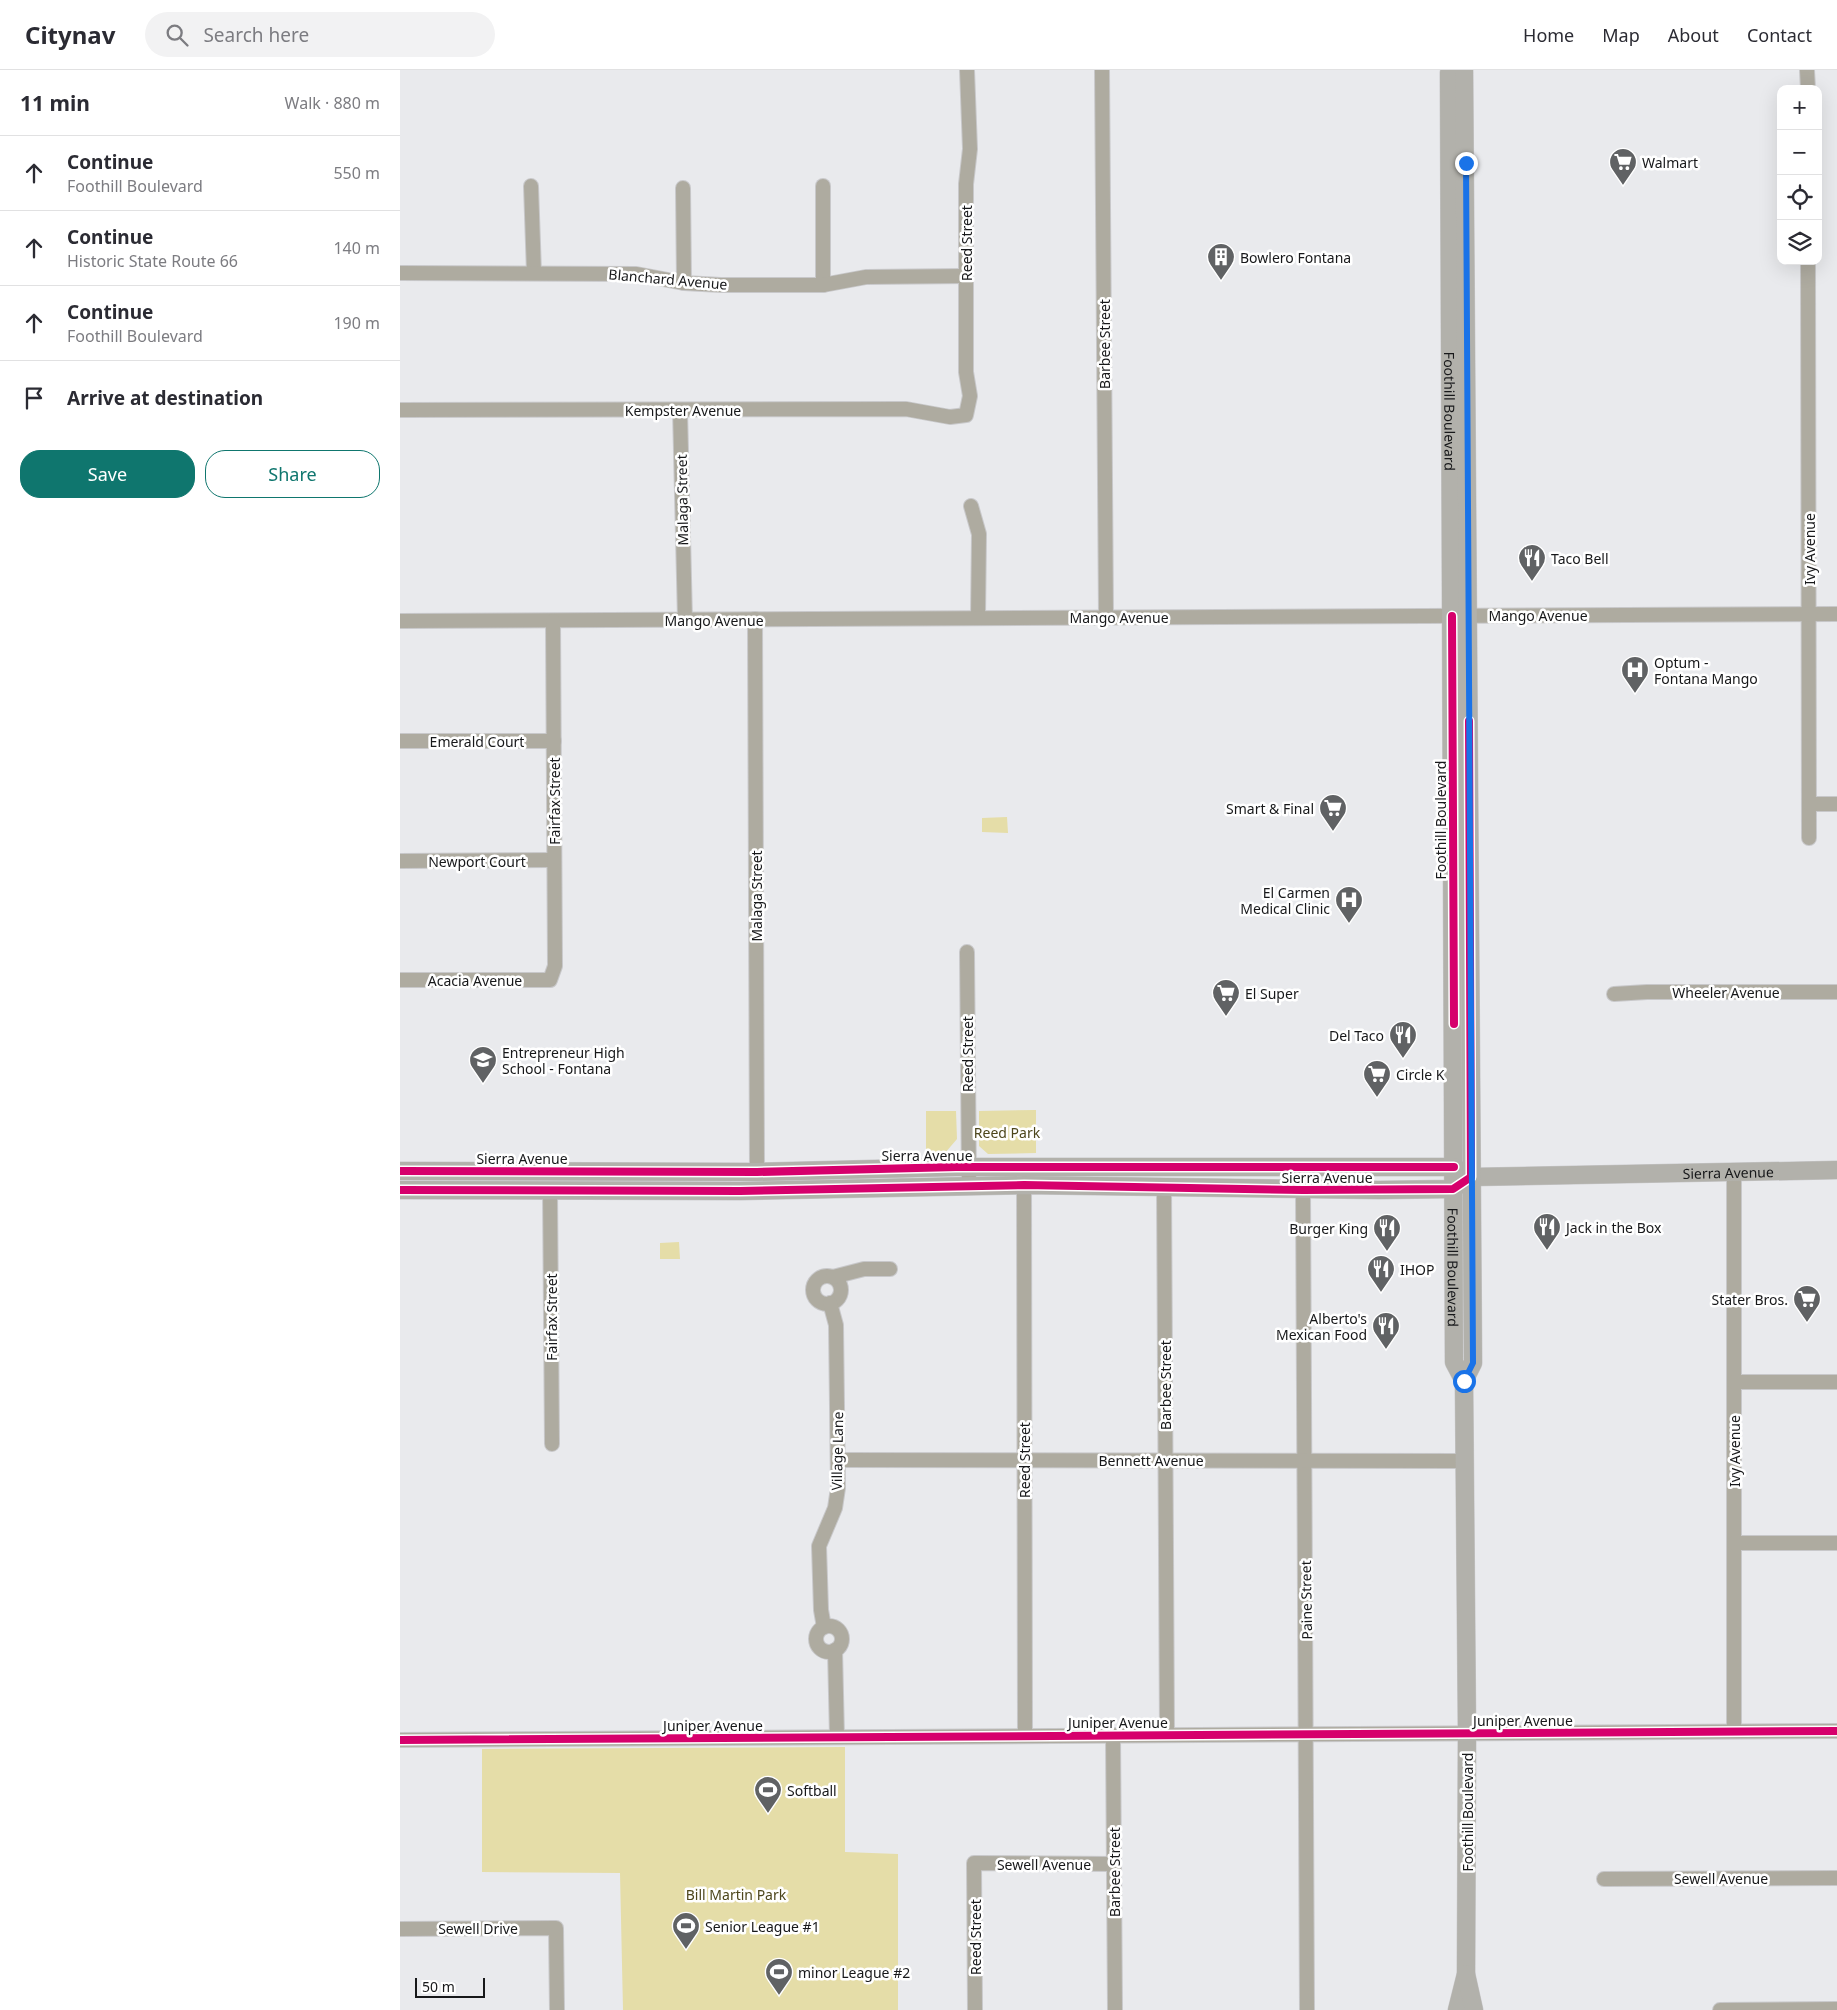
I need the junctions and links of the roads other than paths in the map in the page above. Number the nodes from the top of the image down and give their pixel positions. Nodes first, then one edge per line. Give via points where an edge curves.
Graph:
1 (967, 70) edge
2 (1102, 70) edge
3 (1451, 70) edge
4 (1464, 70) edge
5 (1808, 70) edge
6 (1808, 85) edge
7 (531, 186) dead end
8 (823, 186) dead end
9 (683, 188) dead end
10 (1808, 265) edge
11 (400, 273) edge
12 (534, 273) junction
13 (966, 276) junction
14 (684, 282) junction
15 (823, 285) junction
16 (1459, 366) junction
17 (400, 410) edge
18 (680, 410) junction
19 (966, 415) joint
20 (970, 506) dead end
21 (1809, 614) junction
22 (1837, 614) edge
23 (1460, 616) junction
24 (1106, 617) junction
25 (978, 618) junction
26 (755, 619) junction
27 (685, 620) junction
28 (553, 621) junction
29 (400, 622) edge
30 (400, 741) edge
31 (554, 741) junction
32 (1810, 804) junction
33 (1837, 804) edge
34 (1809, 838) dead end
35 (554, 860) junction
36 (400, 861) edge
37 (966, 952) dead end
38 (400, 980) edge
39 (550, 980) joint
40 (1837, 992) edge
41 (1614, 994) dead end
42 (968, 1167) junction
43 (1454, 1167) junction
44 (1837, 1170) edge
45 (400, 1171) edge
46 (1734, 1171) junction
47 (757, 1172) junction
48 (1471, 1177) junction
49 (1024, 1185) junction
50 (968, 1186) junction
51 (1164, 1187) junction
52 (1453, 1189) junction
53 (400, 1190) edge
54 (550, 1190) junction
55 (1303, 1190) junction
56 (890, 1269) dead end
57 (833, 1277) junction
58 (830, 1303) junction
59 (1464, 1381) junction
60 (1734, 1382) junction
61 (1837, 1382) edge
62 (552, 1444) dead end
63 (838, 1460) junction
64 (1024, 1460) junction
65 (1166, 1460) junction
66 (1305, 1460) junction
67 (1464, 1461) junction
68 (1837, 1542) edge
69 (1734, 1543) junction
70 (1837, 1731) edge
71 (1467, 1732) junction
72 (1734, 1732) junction
73 (1307, 1733) junction
74 (1167, 1734) junction
75 (1025, 1735) junction
76 (1114, 1735) junction
77 (837, 1737) junction
78 (400, 1740) edge
79 (974, 1863) joint
80 (1114, 1864) junction
81 (1837, 1878) edge
82 (1604, 1879) dead end
83 (400, 1929) edge
84 (1466, 1974) junction
85 (1837, 2009) edge
86 (557, 2010) edge
87 (975, 2010) edge
88 (1115, 2010) edge
89 (1307, 2010) edge
90 (1457, 2010) edge
91 (1474, 2010) edge
92 (1720, 2010) edge

1 - 13 street, Reed Street via 970,149 966,184
2 - 24 street, Barbee Street
3 - 16 main road, Foothill Boulevard
4 - 16 main road, Foothill Boulevard
5 - 6 street
7 - 12 street
8 - 15 street
9 - 14 street
10 - 21 street, Ivy Avenue
11 - 12 street, Blanchard Avenue
12 - 14 street, Blanchard Avenue via 636,274
13 - 15 street, Blanchard Avenue via 866,277
13 - 19 street, Reed Street via 966,372 970,396
14 - 15 street, Blanchard Avenue
16 - 23 main road, Foothill Boulevard
16 - 23 main road, Foothill Boulevard via 1467,420
17 - 18 street, Kempster Avenue
18 - 19 street, Kempster Avenue via 906,409 950,418
18 - 27 street, Malaga Street
20 - 25 street via 978,534
21 - 22 street, Mango Avenue
21 - 23 street, Mango Avenue
21 - 32 street, Ivy Avenue
23 - 24 street, Mango Avenue
23 - 43 main road, Foothill Boulevard
23 - 48 main road, Foothill Boulevard
24 - 25 street, Mango Avenue
25 - 26 street, Mango Avenue
26 - 27 street, Mango Avenue
26 - 47 street, Malaga Street
27 - 28 street, Mango Avenue
28 - 29 street, Mango Avenue
28 - 31 street, Fairfax Street
30 - 31 street, Emerald Court
31 - 35 street, Fairfax Street
32 - 33 street
32 - 34 street, Ivy Avenue
35 - 36 street, Newport Court
35 - 39 street, Fairfax Street via 555,966
37 - 42 street, Reed Street
38 - 39 street, Acacia Avenue
40 - 41 street, Wheeler Avenue
42 - 43 main road, Sierra Avenue
42 - 47 main road, Sierra Avenue
42 - 50 street, Reed Street
43 - 48 main road, Sierra Avenue
43 - 52 main road, Foothill Boulevard
44 - 46 main road, Sierra Avenue
45 - 47 main road, Sierra Avenue
46 - 48 main road, Sierra Avenue
46 - 60 street, Ivy Avenue
48 - 52 main road
48 - 59 main road, Foothill Boulevard via 1473,1363
49 - 50 main road, Sierra Avenue
49 - 51 main road, Sierra Avenue
49 - 64 street, Reed Street
50 - 54 main road, Sierra Avenue
51 - 55 main road, Sierra Avenue
51 - 65 street, Barbee Street
52 - 55 main road, Sierra Avenue
52 - 59 main road, Foothill Boulevard via 1454,1362
53 - 54 main road, Sierra Avenue
54 - 62 street, Fairfax Street
55 - 66 street, Paine Street
56 - 57 street via 864,1268
57 - 58 street via 841,1291 838,1298
57 - 58 street via 820,1278 814,1288 818,1300
58 - 63 street, Village Lane via 836,1325
59 - 67 main road, Foothill Boulevard
60 - 61 street
60 - 69 street, Ivy Avenue
63 - 64 street, Bennett Avenue
63 - 77 street, Village Lane via 835,1508 819,1546 820,1610 824,1627 832,1626 840,1631 842,1640 835,1650
64 - 65 street, Bennett Avenue
64 - 75 street, Reed Street
65 - 66 street, Bennett Avenue
65 - 74 street, Barbee Street
66 - 67 street, Bennett Avenue
66 - 73 street, Paine Street
67 - 71 main road, Foothill Boulevard
68 - 69 street
69 - 72 street, Ivy Avenue
70 - 72 street, Juniper Avenue
71 - 72 street, Juniper Avenue
71 - 73 street, Juniper Avenue
71 - 84 main road, Foothill Boulevard
73 - 74 street, Juniper Avenue
73 - 89 street, Paine Street
74 - 76 street, Juniper Avenue
75 - 76 street, Juniper Avenue
75 - 77 street, Juniper Avenue
76 - 80 street, Barbee Street
77 - 78 street, Juniper Avenue
79 - 80 street, Sewell Avenue
79 - 87 street, Reed Street
80 - 88 street, Barbee Street
81 - 82 street, Sewell Avenue
83 - 86 street, Sewell Drive via 556,1928
84 - 90 main road, Foothill Boulevard
84 - 91 main road, Foothill Boulevard
85 - 92 street

